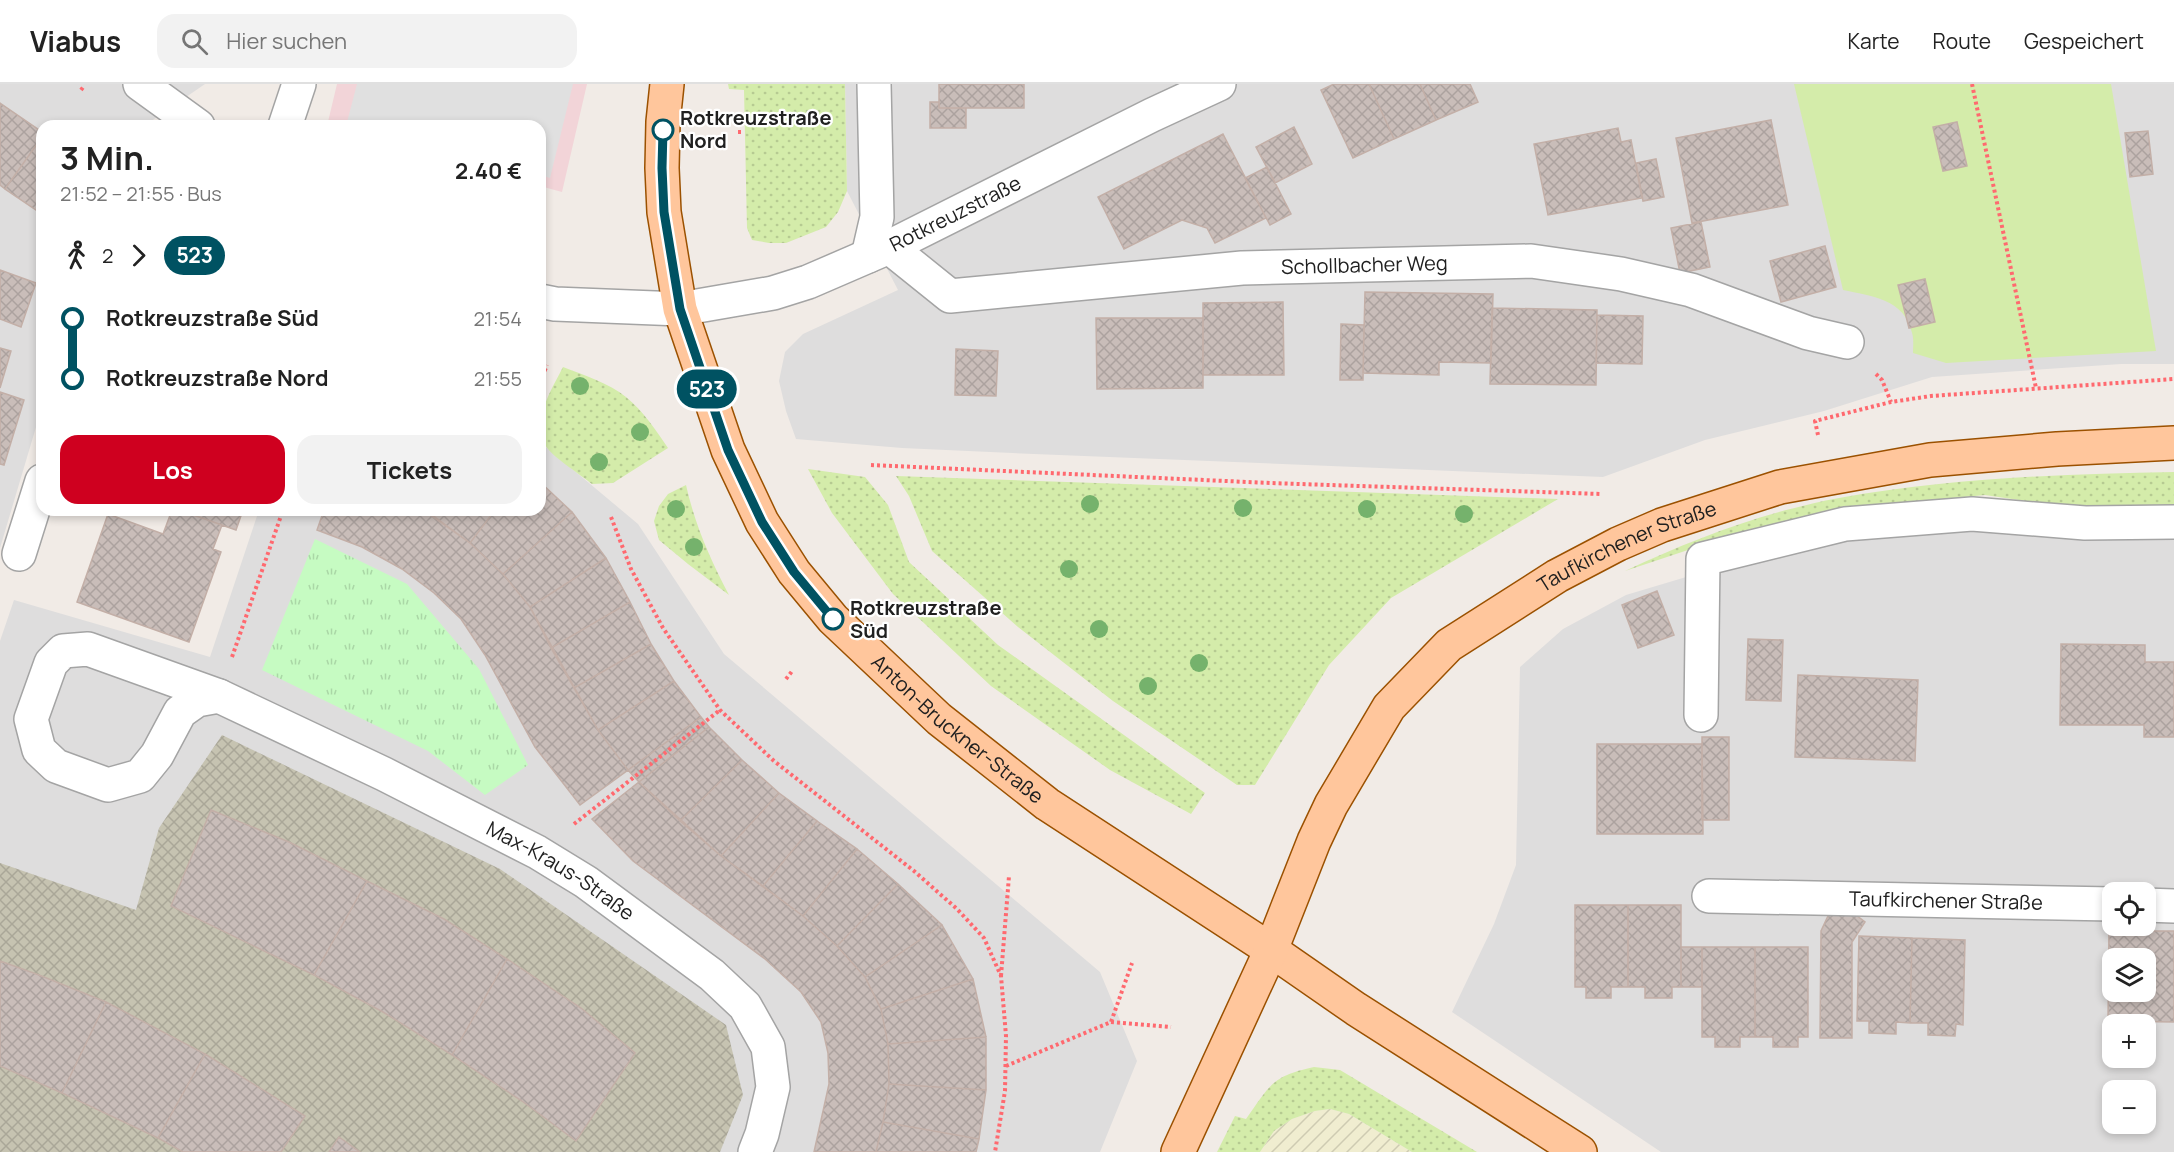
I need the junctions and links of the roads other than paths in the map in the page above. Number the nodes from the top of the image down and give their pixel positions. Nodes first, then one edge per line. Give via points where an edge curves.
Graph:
1 (299, 84) edge
2 (667, 84) edge
3 (874, 84) edge
4 (1219, 84) edge
5 (153, 103) edge
6 (186, 120) edge
7 (287, 120) edge
8 (879, 251) junction
9 (546, 302) edge
10 (680, 309) junction
11 (1847, 342) dead end
12 (2174, 443) edge
13 (36, 500) edge
14 (2174, 522) edge
15 (19, 554) dead end
16 (219, 696) junction
17 (1701, 715) dead end
18 (1709, 896) dead end
19 (2102, 904) edge
20 (2156, 905) edge
21 (2174, 906) edge
22 (1271, 950) junction
23 (755, 1152) edge
24 (1178, 1152) edge
25 (1580, 1152) edge

1 - 7 street
2 - 10 main road, Anton-Bruckner-Straße via 663,122 664,212
3 - 8 street
4 - 8 street, Rotkreuzstraße
5 - 6 street
8 - 10 street, Rotkreuzstraße via 773,293
8 - 11 street, Schollbacher Weg via 950,296 1242,268 1531,261 1621,274 1691,290 1808,333
9 - 10 street, Rotkreuzstraße
10 - 22 main road, Anton-Bruckner-Straße via 728,450 762,522 794,572 833,619 939,719 1047,804
12 - 22 main road, Taufkirchener Straße via 2057,448 1930,460 1780,487 1662,525 1557,576 1449,645 1389,707 1314,840
13 - 15 street
14 - 17 street, Taufkirchener Straße via 2085,523 1972,514 1845,524 1703,559
16 - 16 street, Max-Kraus-Straße via 88,649 63,651 51,663 31,719 39,750 56,766 108,786 140,776 157,755 180,712 197,700
16 - 23 street, Max-Kraus-Straße via 537,852 586,882 712,975 745,1006 768,1047 773,1087
18 - 19 street, Taufkirchener Straße via 1857,906
20 - 21 street
22 - 24 main road, Taufkirchener Straße
22 - 25 main road, Anton-Bruckner-Straße

